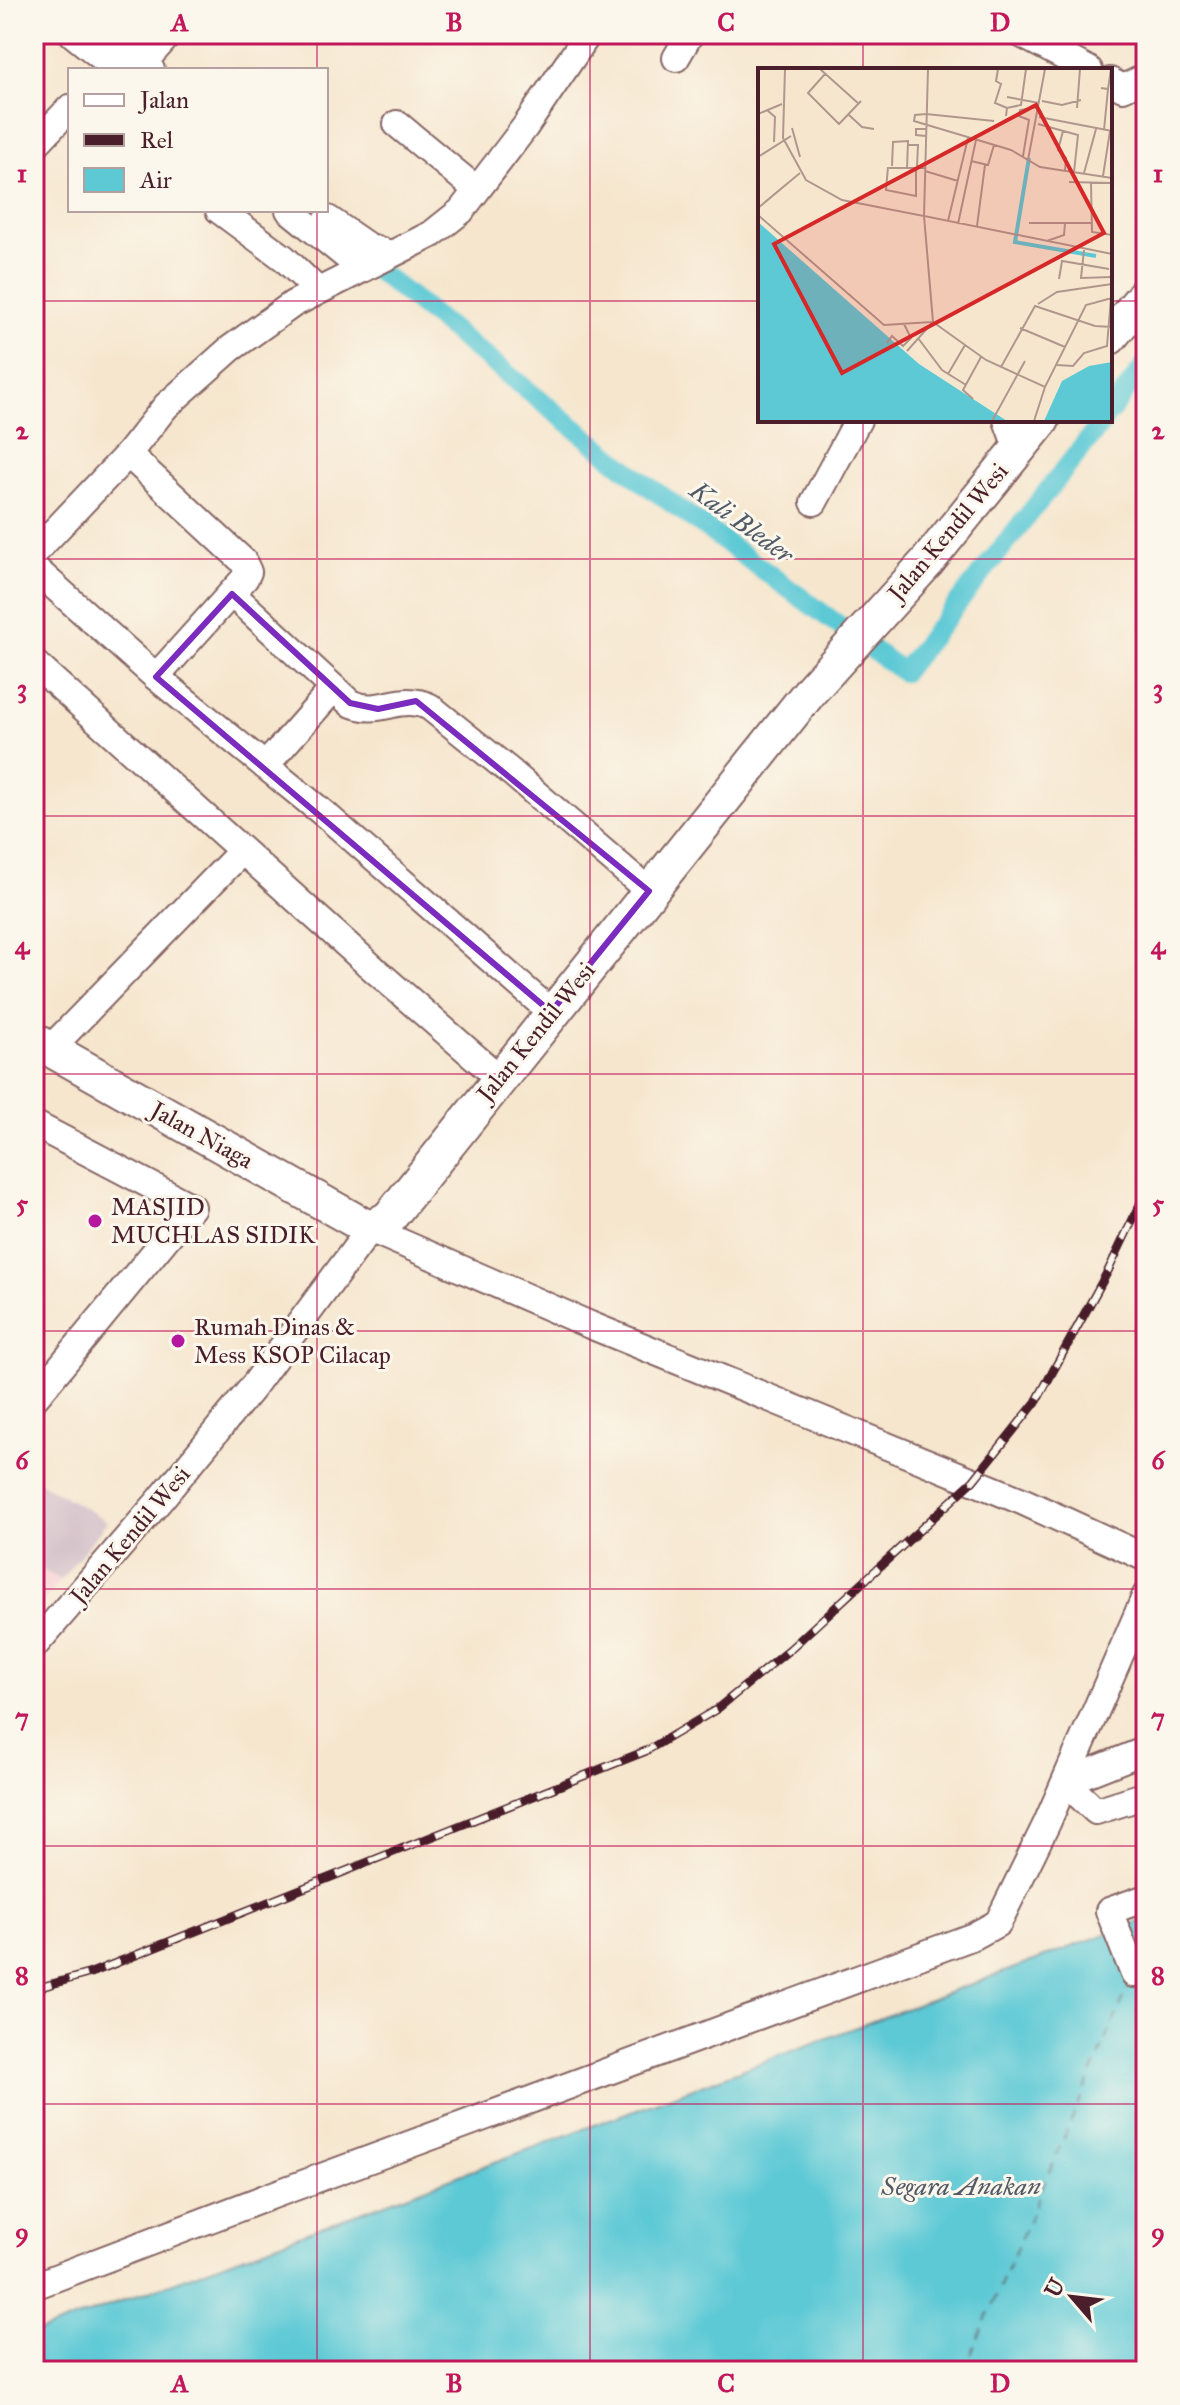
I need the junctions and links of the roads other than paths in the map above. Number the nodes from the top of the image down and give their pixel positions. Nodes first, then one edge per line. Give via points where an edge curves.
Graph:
1 (73, 34) edge
2 (106, 34) edge
3 (169, 34) edge
4 (690, 34) edge
5 (1021, 34) edge
6 (576, 38) edge
7 (676, 58) dead end
8 (1052, 62) edge
9 (137, 68) edge
10 (1080, 68) edge
11 (1146, 77) edge
12 (1112, 82) edge
13 (68, 110) edge
14 (397, 124) dead end
15 (34, 146) edge
16 (477, 190) junction
17 (222, 212) edge
18 (292, 212) edge
19 (319, 212) edge
20 (375, 262) junction
21 (318, 291) junction
22 (1146, 293) edge
23 (1112, 335) edge
24 (857, 422) edge
25 (1038, 422) edge
26 (1013, 435) edge
27 (128, 454) junction
28 (814, 502) dead end
29 (34, 553) edge
30 (34, 568) edge
31 (232, 594) junction
32 (34, 663) edge
33 (156, 677) junction
34 (334, 688) junction
35 (265, 766) junction
36 (242, 851) junction
37 (649, 891) junction
38 (551, 1012) junction
39 (42, 1045) edge
40 (499, 1078) junction
41 (34, 1124) edge
42 (370, 1229) junction
43 (34, 1399) edge
44 (1146, 1558) edge
45 (1146, 1595) edge
46 (34, 1646) edge
47 (1146, 1750) edge
48 (1065, 1782) junction
49 (1146, 1795) edge
50 (1146, 1898) edge
51 (1134, 1974) dead end
52 (34, 2286) edge

1 - 9 street
2 - 9 street
3 - 9 street
4 - 7 street
5 - 8 street
6 - 16 street via 525,127
8 - 10 street
11 - 12 street via 1123,88
13 - 15 street
14 - 16 street
16 - 20 street via 432,234
17 - 21 street
18 - 20 street
19 - 20 street via 367,246
20 - 21 street
21 - 27 street via 230,349 166,406
22 - 23 main road
24 - 28 street
25 - 26 main road, Jalan Kendil Wesi
26 - 37 main road, Jalan Kendil Wesi via 927,562 841,655
27 - 29 street
27 - 31 street via 243,561 248,572
30 - 33 street
31 - 33 street
31 - 34 street
32 - 36 street
33 - 35 street
34 - 35 street
34 - 37 street via 364,709 401,701 430,707
35 - 38 street
36 - 39 street
36 - 40 street
37 - 38 main road, Jalan Kendil Wesi
38 - 40 main road, Jalan Kendil Wesi
39 - 42 main road, Jalan Niaga
40 - 42 main road, Jalan Kendil Wesi via 389,1218
41 - 43 street via 192,1207
42 - 44 street via 1022,1501
42 - 46 street, Jalan Kendil Wesi via 252,1388
45 - 48 street
47 - 48 street
48 - 49 street via 1096,1811
48 - 52 street via 998,1923 974,1936
50 - 51 street via 1109,1911

